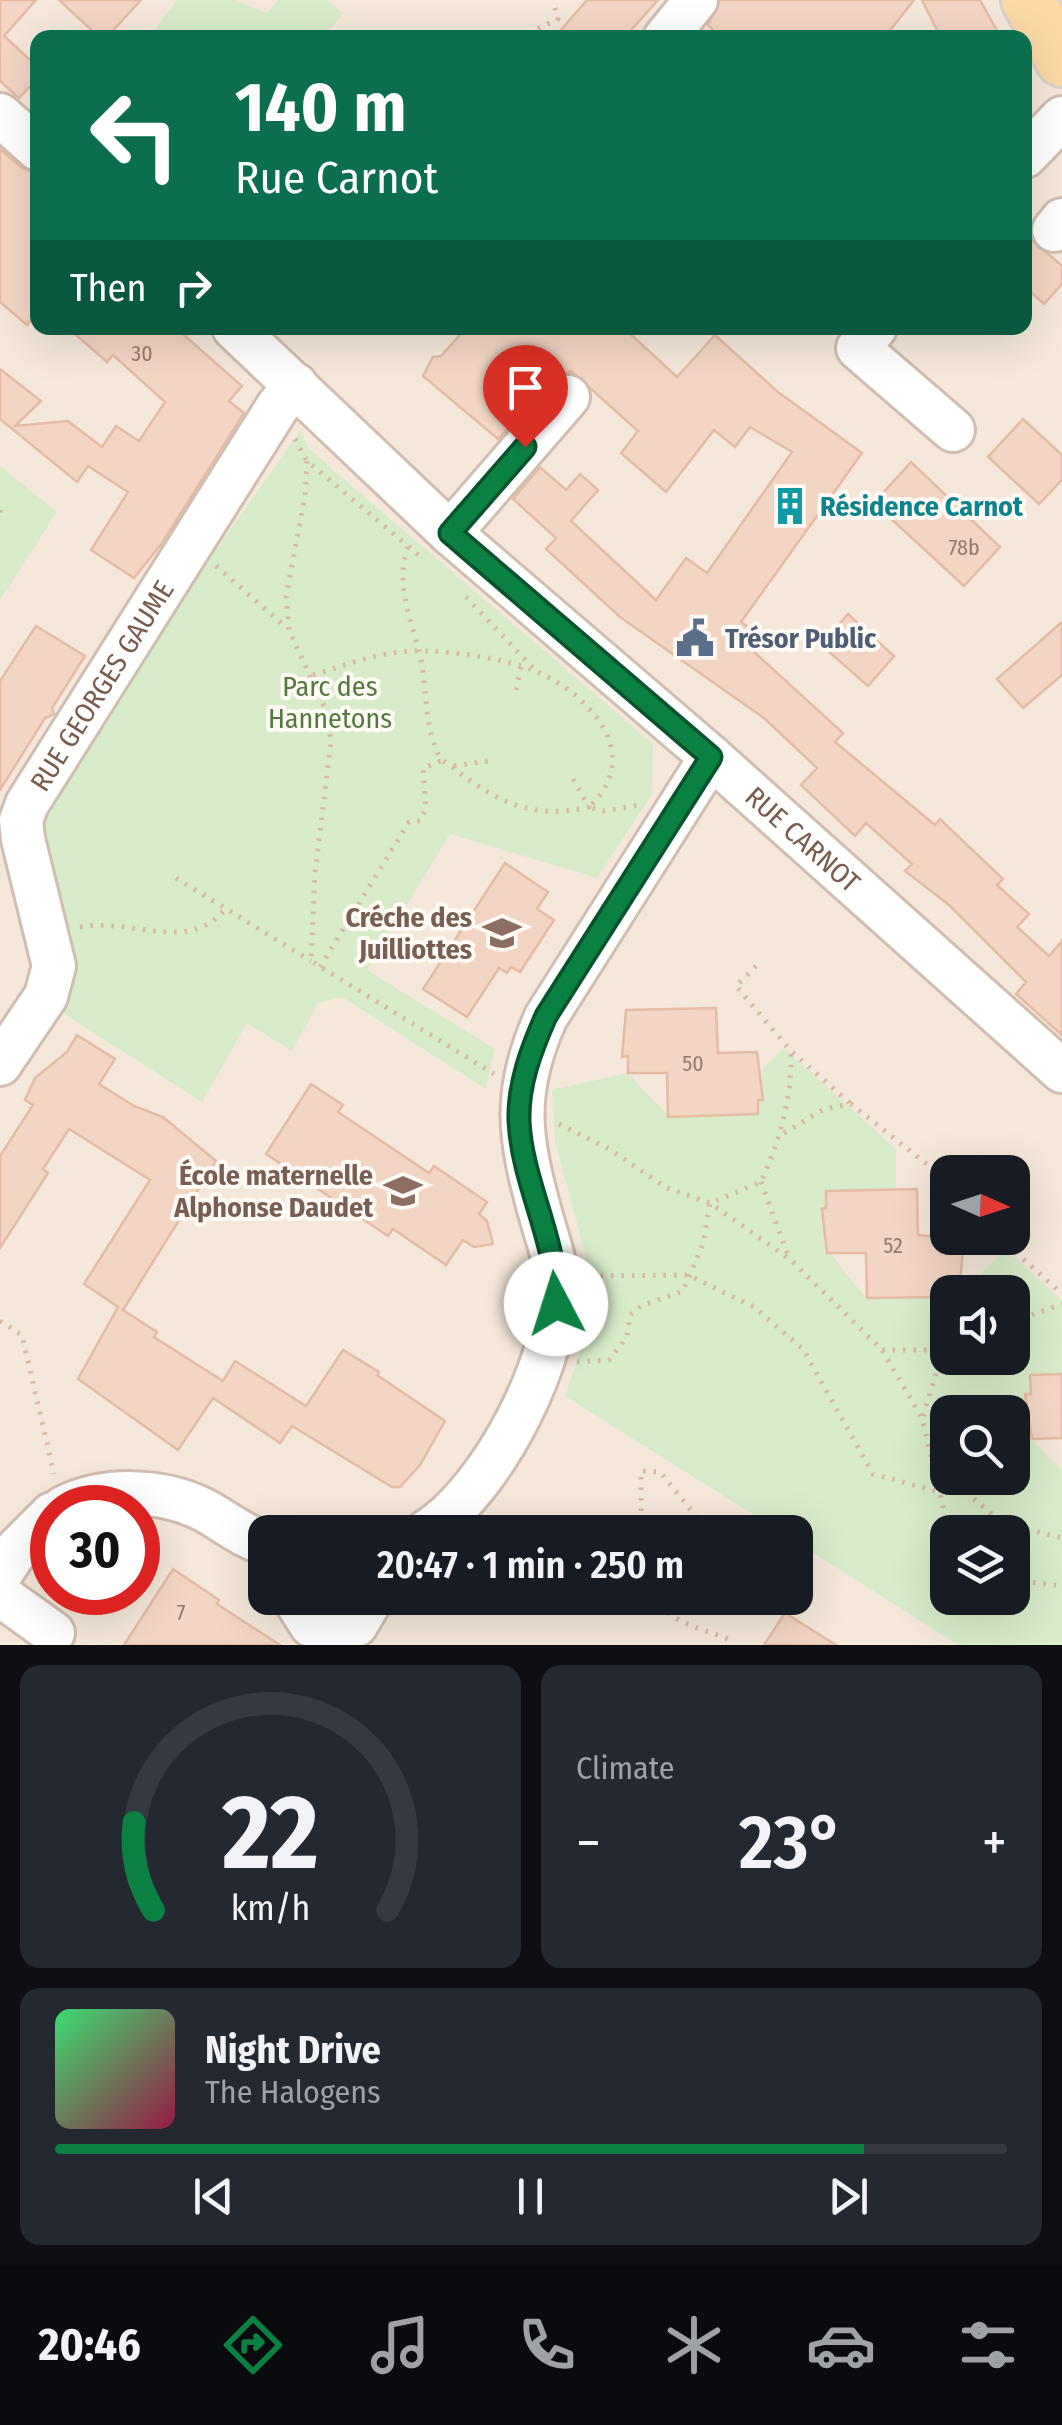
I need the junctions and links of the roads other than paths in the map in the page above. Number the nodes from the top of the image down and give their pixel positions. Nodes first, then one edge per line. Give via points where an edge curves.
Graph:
1 (696, 0) edge
2 (1028, 0) edge
3 (672, 30) edge
4 (1062, 60) edge
5 (0, 115) edge
6 (1062, 118) edge
7 (30, 142) edge
8 (1032, 149) edge
9 (242, 335) edge
10 (868, 335) edge
11 (296, 385) junction
12 (568, 398) dead end
13 (953, 430) dead end
14 (436, 546) junction
15 (711, 757) junction
16 (1058, 1060) edge
17 (0, 1064) edge
18 (160, 1497) edge
19 (451, 1515) edge
20 (30, 1534) edge
21 (248, 1538) edge
22 (0, 1575) edge
23 (0, 1596) edge
24 (370, 1620) edge
25 (64, 1622) road end
26 (309, 1623) edge

1 - 3 street
2 - 4 main road
5 - 7 street
6 - 8 street
9 - 11 street, RUE CARNOT
10 - 13 street via 858,348
11 - 14 street, RUE CARNOT
11 - 17 street, RUE GEORGES GAUME via 27,804 23,838 54,966 46,996
12 - 14 street
14 - 15 street, RUE CARNOT
15 - 16 street, RUE CARNOT
15 - 19 street via 546,1016 526,1062 519,1120 555,1269 554,1323 492,1461
18 - 21 street via 202,1509
20 - 22 street
23 - 25 street
24 - 26 street via 334,1632

